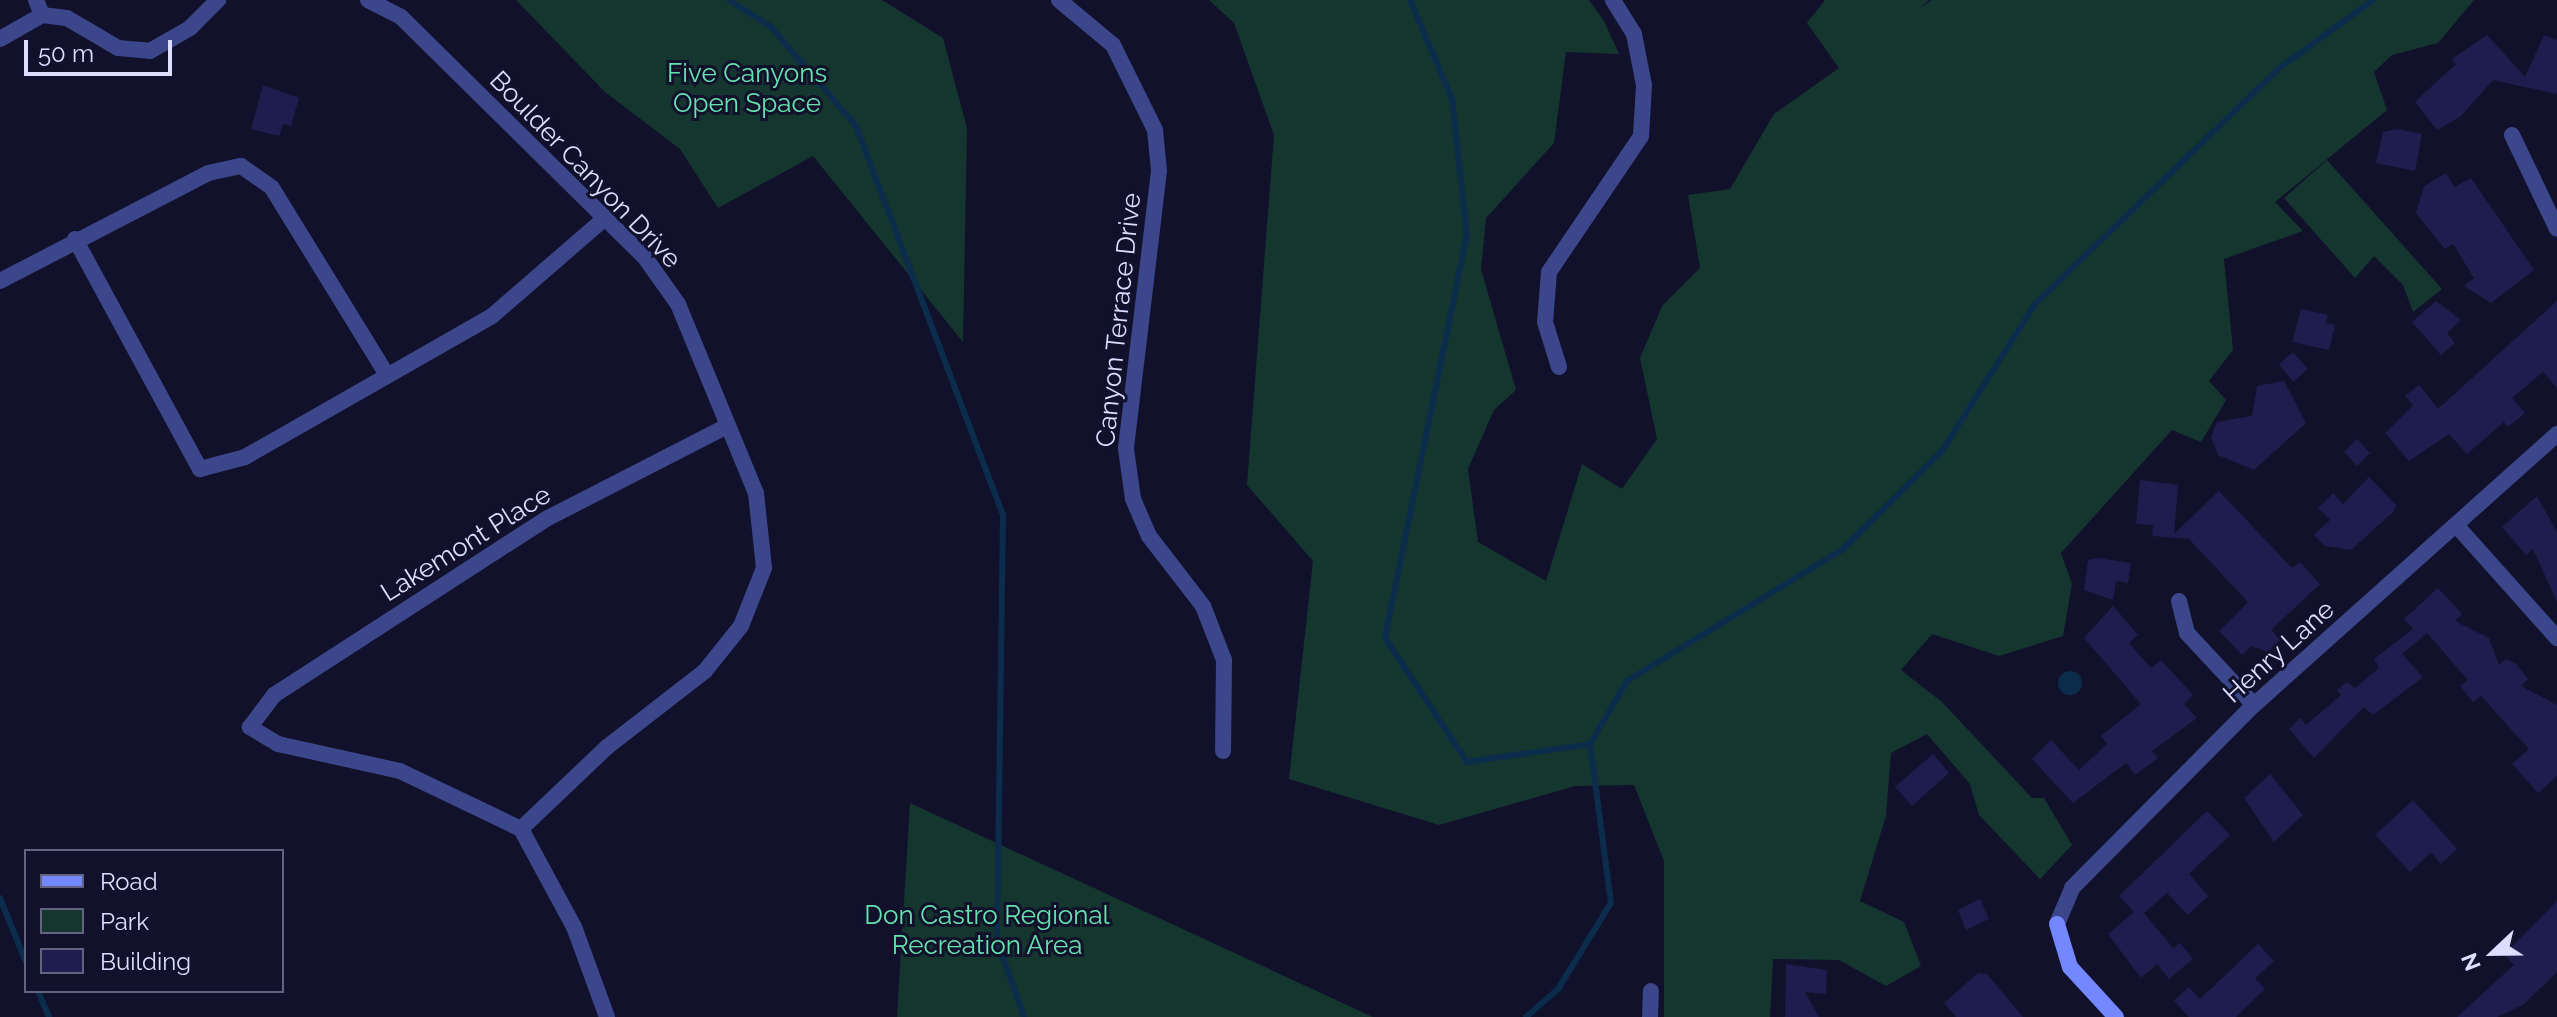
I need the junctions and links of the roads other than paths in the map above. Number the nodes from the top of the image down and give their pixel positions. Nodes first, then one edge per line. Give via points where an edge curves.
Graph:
1 (218, 0) edge
2 (368, 0) edge
3 (1059, 0) edge
4 (1613, 0) edge
5 (39, 8) edge
6 (0, 39) edge
7 (2512, 135) dead end
8 (605, 218) junction
9 (2557, 229) edge
10 (75, 239) junction
11 (0, 281) edge
12 (1559, 367) dead end
13 (386, 373) junction
14 (725, 427) junction
15 (2557, 434) edge
16 (2456, 525) junction
17 (2179, 601) dead end
18 (2557, 638) edge
19 (2254, 705) junction
20 (1223, 751) dead end
21 (521, 829) junction
22 (1651, 991) dead end
23 (607, 1017) edge
24 (1650, 1017) edge
25 (2116, 1017) edge

1 - 5 street via 190,28 150,51 118,48
2 - 8 street, Boulder Canyon Drive via 401,17
3 - 20 street, Canyon Terrace Drive via 1113,45 1155,130 1159,171 1126,449 1133,499 1149,536 1203,606 1224,660
4 - 12 street via 1634,34 1644,85 1641,136 1549,272 1545,322
5 - 6 street
7 - 9 street
8 - 13 street via 492,316
8 - 14 street, Boulder Canyon Drive via 678,304
10 - 11 street
10 - 13 street via 208,173 241,166 272,188
10 - 13 street via 200,469 245,457
14 - 21 street, Boulder Canyon Drive via 756,493 764,568 741,626 705,671 607,747
14 - 21 street, Lakemont Place via 548,518 274,695 250,727 278,744 400,771
15 - 16 street, Henry Lane
16 - 18 street
16 - 19 street, Henry Lane
17 - 19 street via 2187,633
19 - 25 street, Henry Lane via 2072,888 2057,924 2070,967
21 - 23 street via 574,927
22 - 24 street

